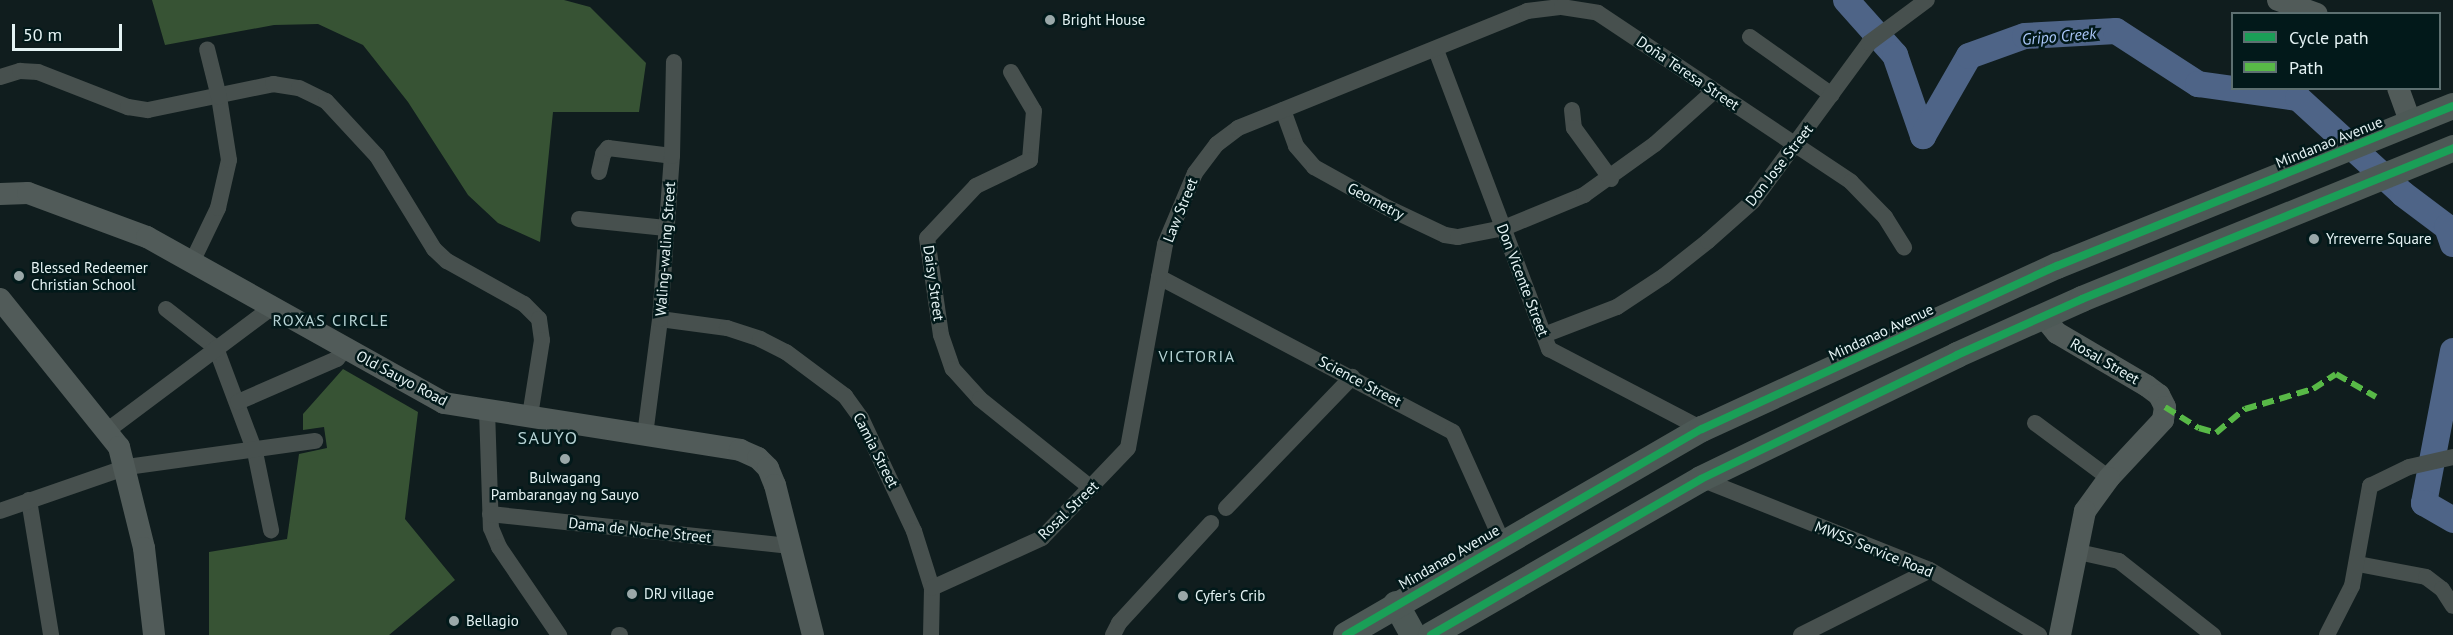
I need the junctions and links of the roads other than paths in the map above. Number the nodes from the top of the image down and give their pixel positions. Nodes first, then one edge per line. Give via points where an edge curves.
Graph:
1 (1927, 0) edge
2 (2282, 1) edge
3 (2312, 12) edge
4 (1750, 37) dead end
5 (207, 49) dead end
6 (1436, 50) junction
7 (674, 62) dead end
8 (1011, 72) dead end
9 (0, 77) edge
10 (2399, 90) edge
11 (1713, 91) junction
12 (1832, 95) junction
13 (219, 97) junction
14 (2453, 106) edge
15 (1283, 110) junction
16 (1572, 110) dead end
17 (2411, 123) junction
18 (1797, 144) junction
19 (2453, 148) edge
20 (672, 156) junction
21 (599, 172) dead end
22 (1611, 179) junction
23 (0, 194) edge
24 (579, 219) dead end
25 (666, 228) junction
26 (1504, 228) junction
27 (2133, 235) junction
28 (1904, 247) dead end
29 (192, 260) junction
30 (2148, 273) junction
31 (1159, 277) junction
32 (2, 304) edge
33 (274, 306) junction
34 (166, 309) dead end
35 (2043, 316) junction
36 (660, 319) junction
37 (1544, 335) junction
38 (216, 348) junction
39 (346, 348) junction
40 (1352, 377) junction
41 (238, 402) junction
42 (487, 410) junction
43 (530, 416) junction
44 (2035, 423) dead end
45 (1702, 429) junction
46 (108, 430) junction
47 (645, 435) junction
48 (315, 441) dead end
49 (1128, 448) joint
50 (255, 452) junction
51 (2450, 458) edge
52 (127, 467) junction
53 (2109, 478) junction
54 (1701, 479) junction
55 (1091, 488) junction
56 (29, 500) junction
57 (1226, 508) dead end
58 (0, 511) edge
59 (490, 514) junction
60 (1211, 523) dead end
61 (271, 530) dead end
62 (1502, 541) junction
63 (790, 546) junction
64 (2074, 551) junction
65 (2358, 564) junction
66 (1930, 570) junction
67 (932, 588) junction
68 (1396, 604) junction
69 (2453, 606) edge
70 (1377, 627) edge
71 (810, 634) edge
72 (51, 635) edge
73 (154, 635) edge
74 (559, 635) edge
75 (931, 635) edge
76 (1113, 635) edge
77 (1346, 635) edge
78 (1413, 635) edge
79 (1431, 635) edge
80 (1802, 635) edge
81 (2039, 635) edge
82 (2060, 635) edge
83 (2213, 635) edge
84 (2327, 635) edge

1 - 12 street, Don Jose Street via 1880,33
2 - 3 main road
4 - 12 street
5 - 13 street
6 - 11 street, Doña Teresa Street via 1527,11 1562,7 1598,13
6 - 15 street, Law Street
6 - 26 street, Don Vicente Street
7 - 20 street, Waling-waling Street
8 - 55 street, Daisy Street via 1034,111 1030,160 976,186 927,238 941,335 953,369 980,399
9 - 13 street via 20,71 39,72 128,107 147,110
10 - 17 main road
11 - 18 street, Doña Teresa Street
11 - 22 street, Geometry
12 - 18 street, Don Jose Street
13 - 29 street via 229,160 225,185
13 - 43 street via 273,84 299,88 326,101 377,156 434,249 447,261 533,310 542,329
14 - 17 main road, Mindanao Avenue
15 - 26 street, Geometry via 1296,146 1314,167 1388,207 1452,236
15 - 31 street, Law Street via 1238,128 1217,144 1195,173 1165,244
16 - 22 street via 1574,128
17 - 27 main road, Mindanao Avenue
18 - 28 street, Doña Teresa Street via 1851,182 1885,218
18 - 37 street, Don Jose Street via 1753,201 1664,276 1617,307
19 - 30 main road
20 - 21 street via 608,148
20 - 25 street, Waling-waling Street
22 - 26 street, Geometry via 1567,203
23 - 29 main road, Old Sauyo Road via 28,192 147,237
24 - 25 street
25 - 36 street, Waling-waling Street
26 - 37 street, Don Vicente Street
27 - 30 main road
27 - 45 main road, Mindanao Avenue
29 - 33 main road, Old Sauyo Road
30 - 35 main road
31 - 40 street, Science Street
31 - 49 street, Law Street
32 - 46 main road
33 - 38 street
33 - 39 main road, Old Sauyo Road
34 - 38 street
35 - 53 main road, Rosal Street via 2064,338 2147,386 2159,395 2165,407 2163,420
35 - 54 main road
36 - 47 street, Waling-waling Street
36 - 67 street, Camia Street via 710,325 759,339 786,352 845,396 889,473 914,531
37 - 45 street, Don Vicente Street via 1549,349
38 - 41 street
38 - 46 street
39 - 41 street via 336,359
39 - 42 main road, Old Sauyo Road via 444,403
40 - 57 street
40 - 62 street, Science Street via 1453,432
41 - 50 street
42 - 43 main road, Old Sauyo Road
42 - 59 street
43 - 47 main road, Old Sauyo Road
44 - 53 street
45 - 62 main road, Mindanao Avenue
46 - 52 main road
47 - 63 main road, Old Sauyo Road via 740,450 758,458 775,484
48 - 50 street
49 - 55 street, Rosal Street
50 - 52 street
50 - 61 street
51 - 65 street via 2409,467 2370,486
52 - 56 street
52 - 73 main road via 144,548
53 - 64 main road via 2085,511
54 - 66 street, MWSS Service Road
54 - 79 main road
55 - 67 street, Rosal Street via 1042,538
56 - 58 street
56 - 72 street
59 - 63 street, Dama de Noche Street
59 - 74 street via 499,547
60 - 76 street via 1119,623
62 - 68 main road, Mindanao Avenue
63 - 71 main road, Old Sauyo Road
64 - 82 main road
64 - 83 street via 2119,561
65 - 69 street via 2426,577 2442,588
65 - 84 street via 2345,606
66 - 80 street
66 - 81 street, MWSS Service Road
67 - 75 street, Camia Street
68 - 70 main road, Mindanao Avenue
68 - 78 main road
70 - 77 main road, Mindanao Avenue

